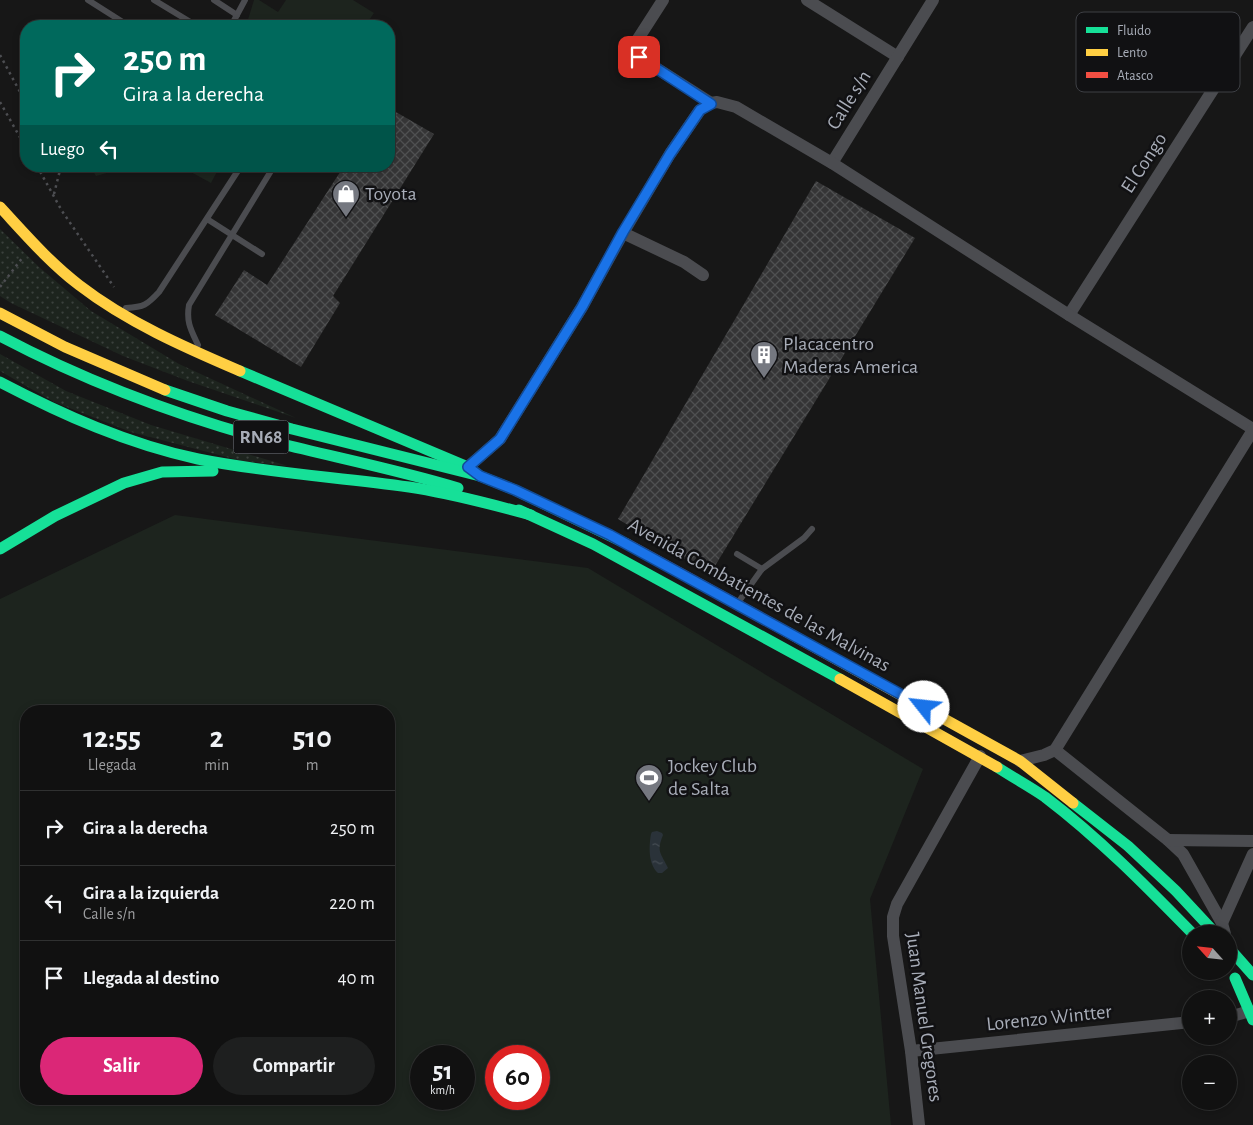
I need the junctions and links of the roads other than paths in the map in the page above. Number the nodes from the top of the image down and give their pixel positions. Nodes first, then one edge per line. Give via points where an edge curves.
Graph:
1 (88, 0) edge
2 (154, 0) edge
3 (214, 0) edge
4 (245, 0) edge
5 (663, 0) edge
6 (807, 0) edge
7 (933, 0) edge
8 (237, 15) junction
9 (120, 20) edge
10 (186, 20) edge
11 (234, 20) edge
12 (1252, 29) edge
13 (1240, 48) edge
14 (898, 57) junction
15 (1212, 92) edge
16 (711, 104) junction
17 (832, 164) junction
18 (237, 172) edge
19 (270, 172) edge
20 (0, 207) edge
21 (207, 219) junction
22 (623, 232) junction
23 (232, 236) junction
24 (262, 254) dead end
25 (703, 276) dead end
26 (113, 309) junction
27 (0, 314) edge
28 (1069, 316) junction
29 (0, 336) edge
30 (203, 355) junction
31 (0, 382) edge
32 (1253, 429) edge
33 (468, 467) junction
34 (262, 471) junction
35 (480, 476) junction
36 (532, 514) junction
37 (812, 529) dead end
38 (0, 550) edge
39 (737, 554) dead end
40 (762, 569) junction
41 (736, 605) junction
42 (1055, 750) junction
43 (980, 756) junction
44 (1020, 761) junction
45 (1168, 840) junction
46 (1253, 841) edge
47 (1253, 854) edge
48 (1184, 925) edge
49 (1215, 925) edge
50 (1218, 925) edge
51 (1223, 925) edge
52 (1238, 958) edge
53 (1253, 975) edge
54 (1235, 980) edge
55 (1252, 1010) edge
56 (1237, 1015) edge
57 (1182, 1023) edge
58 (911, 1052) junction
59 (919, 1125) edge

1 - 9 lane
2 - 10 lane
3 - 8 lane
4 - 8 lane
5 - 16 street via 636,42 637,53
6 - 14 street, Calle s/n
7 - 14 street, Calle s/n
8 - 11 lane
12 - 13 street, El Congo
14 - 17 street, Calle s/n
15 - 28 street, El Congo
16 - 17 street via 717,102 736,107
16 - 22 street via 700,110
17 - 28 street
18 - 21 lane
19 - 23 lane
20 - 26 main road, RN68 via 61,270
21 - 23 lane
21 - 26 lane via 149,304
22 - 25 street via 684,262
22 - 33 street via 582,307 500,439
23 - 24 lane
23 - 30 lane via 190,305 187,317
26 - 30 main road, RN68
27 - 35 main road, Avenida Combatientes de las Malvinas / RN68 via 65,347 175,394 292,429
28 - 32 street
29 - 36 main road, Avenida Combatientes de las Malvinas / RN68 via 83,377 176,413 310,450 430,478
30 - 33 main road, RN68
31 - 34 main road, RN68 via 134,442
32 - 42 street
33 - 35 main road, RN68
34 - 36 main road, RN68 via 411,487
34 - 38 main road via 178,471 148,475 78,504
35 - 41 main road, Avenida Combatientes de las Malvinas / RN68 via 610,535
36 - 43 main road, Avenida Combatientes de las Malvinas / RN68 via 594,544
37 - 40 lane
39 - 40 lane
40 - 41 lane
41 - 44 main road, Avenida Combatientes de las Malvinas / RN68
42 - 44 street
42 - 45 street
43 - 48 main road, Avenida Combatientes de las Malvinas / RN68 via 1044,797 1097,840
43 - 58 street, Juan Manuel Gregores via 897,904 893,917 893,936
44 - 49 main road, Avenida Combatientes de las Malvinas / RN68 via 1128,846
45 - 46 street
45 - 50 street via 1183,854
47 - 51 street
52 - 53 main road
54 - 55 main road
55 - 56 street
57 - 58 street, Lorenzo Wintter
58 - 59 street, Juan Manuel Gregores

